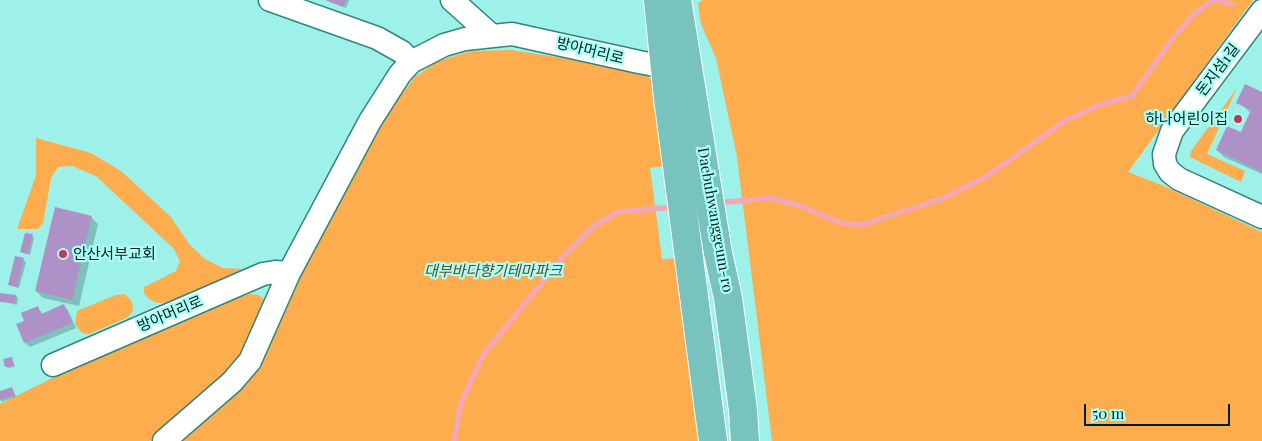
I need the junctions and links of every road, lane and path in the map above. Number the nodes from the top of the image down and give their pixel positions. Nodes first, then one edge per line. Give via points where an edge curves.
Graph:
1 (270, 0) edge
2 (452, 0) edge
3 (658, 0) edge
4 (677, 0) edge
5 (1262, 11) edge
6 (491, 35) junction
7 (411, 62) junction
8 (677, 66) junction
9 (1262, 217) edge
10 (289, 273) junction
11 (701, 343) junction
12 (53, 364) dead end
13 (164, 441) edge
14 (713, 441) edge
15 (729, 441) edge
16 (745, 441) edge

1 - 7 street via 378,38 402,52
2 - 6 street
3 - 8 main road, Daebuhwanggeum-ro
4 - 8 main road, Daebuhwanggeum-ro
5 - 9 street, 돈지섬1길 via 1172,131 1164,154 1170,172 1179,179
6 - 7 street, 방아머리로 via 444,45
6 - 8 street, 방아머리로 via 533,37
7 - 10 street, 방아머리로 via 370,121
8 - 11 main road, Daebuhwanggeum-ro via 677,164
8 - 16 main road, Daebuhwanggeum-ro via 705,161 729,306
10 - 12 street, 방아머리로 via 263,274
10 - 13 street, 방아머리로 via 260,341 242,371
11 - 14 main road, Daebuhwanggeum-ro
11 - 15 main road via 712,354 720,372

